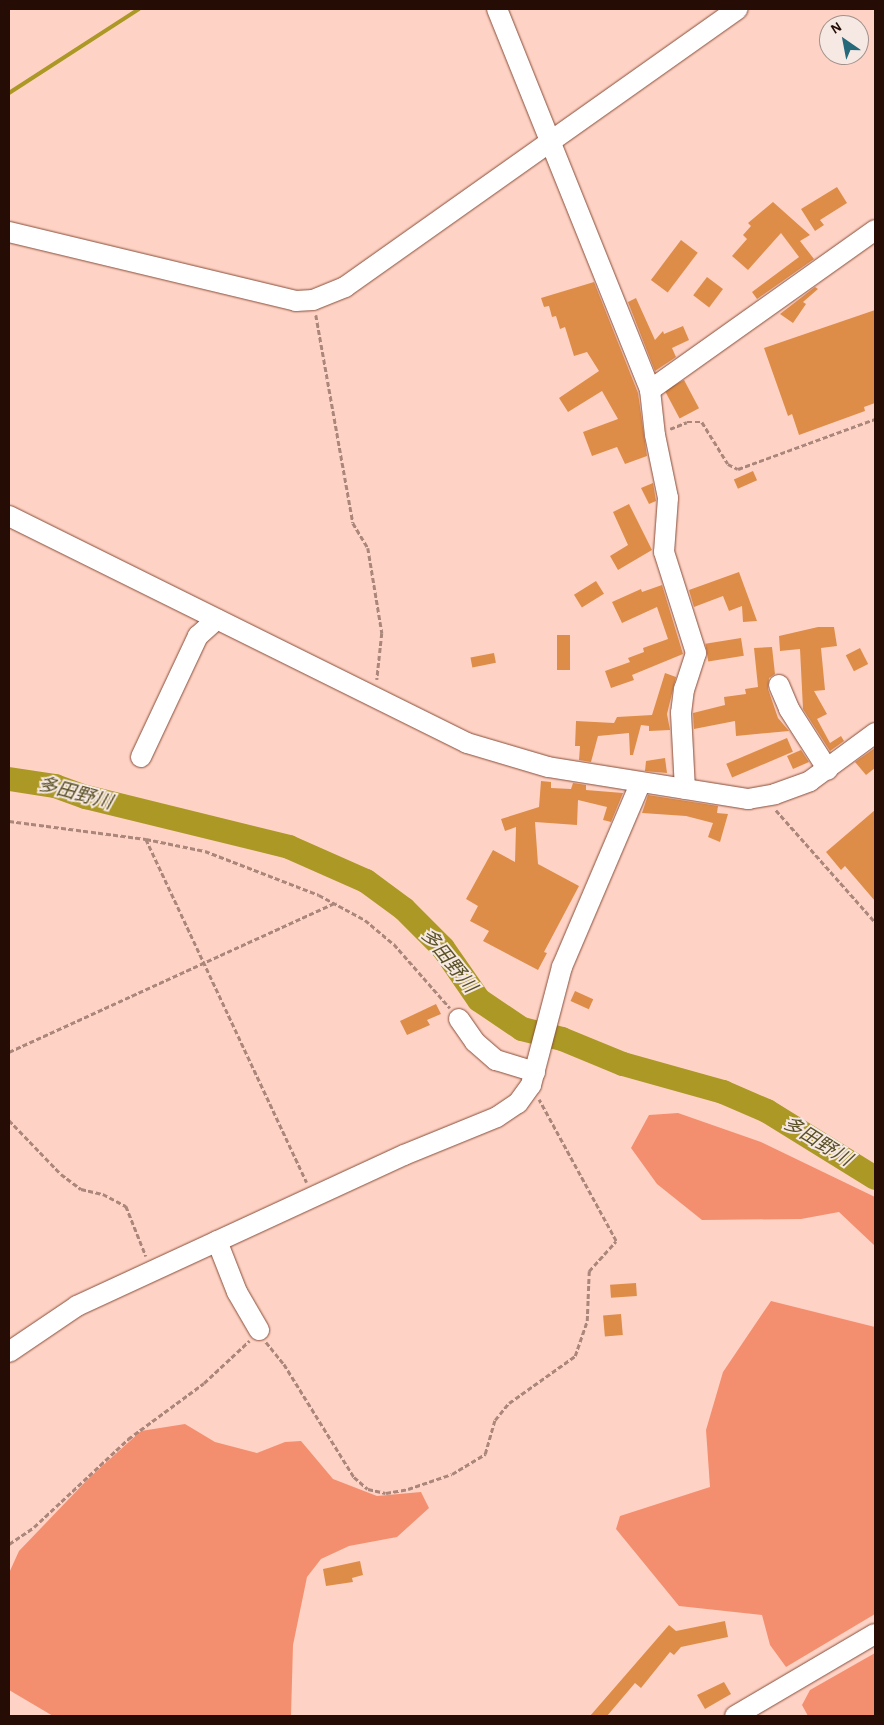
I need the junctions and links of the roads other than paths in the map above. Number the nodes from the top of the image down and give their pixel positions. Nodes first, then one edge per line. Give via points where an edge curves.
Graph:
1 (497, 9) edge
2 (736, 9) edge
3 (548, 141) junction
4 (875, 230) edge
5 (9, 232) edge
6 (650, 390) junction
7 (9, 516) edge
8 (217, 619) junction
9 (779, 685) dead end
10 (875, 733) edge
11 (141, 757) dead end
12 (828, 770) junction
13 (640, 784) junction
14 (685, 789) junction
15 (459, 1019) road end
16 (534, 1074) junction
17 (217, 1241) junction
18 (259, 1330) road end
19 (9, 1352) edge
20 (875, 1634) edge
21 (735, 1716) edge

1 - 3 street
2 - 3 street
3 - 5 street via 345,287 313,300 296,301
3 - 6 street via 642,362
4 - 6 street
6 - 14 street via 654,435 668,498 664,552 696,653 684,689
7 - 8 street
8 - 11 street via 198,636
8 - 13 street via 467,743 548,767
9 - 12 street via 788,709
10 - 12 street
12 - 14 street via 791,789 748,799
13 - 14 street
13 - 16 street via 562,967
15 - 16 street via 475,1042 496,1060
16 - 17 street via 518,1104 497,1117 404,1155
17 - 18 street via 237,1292
17 - 19 street via 77,1306
20 - 21 street

